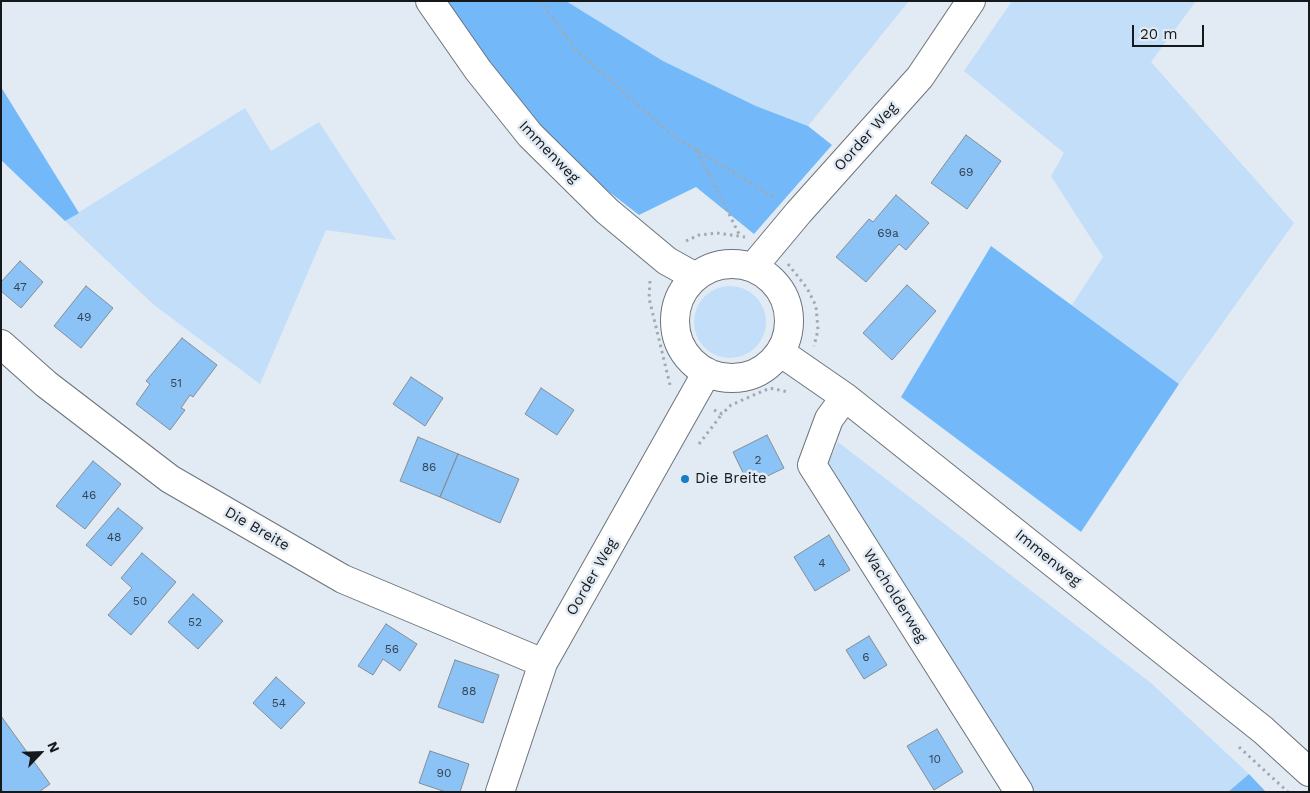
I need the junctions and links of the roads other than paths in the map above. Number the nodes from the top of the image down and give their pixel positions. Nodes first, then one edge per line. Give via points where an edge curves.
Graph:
1 (430, 1) edge
2 (970, 1) edge
3 (761, 258) junction
4 (694, 276) junction
5 (1, 344) edge
6 (780, 352) junction
7 (707, 372) junction
8 (845, 397) junction
9 (543, 663) junction
10 (1309, 772) edge
11 (500, 792) edge
12 (1019, 792) edge

1 - 4 street, Immenweg via 478,70 530,135 607,211 667,261
2 - 3 street, Oorder Weg via 920,77
3 - 4 street via 722,264
3 - 6 street via 768,276 780,288 787,304 787,337
4 - 7 street via 682,291 675,309 674,328 680,346 691,362
5 - 9 street, Die Breite via 46,384 178,484 343,579
6 - 7 street via 762,369 739,378 722,378
6 - 8 street, Immenweg
7 - 9 street, Oorder Weg via 682,394
8 - 10 street, Immenweg via 1263,730
8 - 12 street, Wacholderweg via 828,419 812,465
9 - 11 street, Oorder Weg

